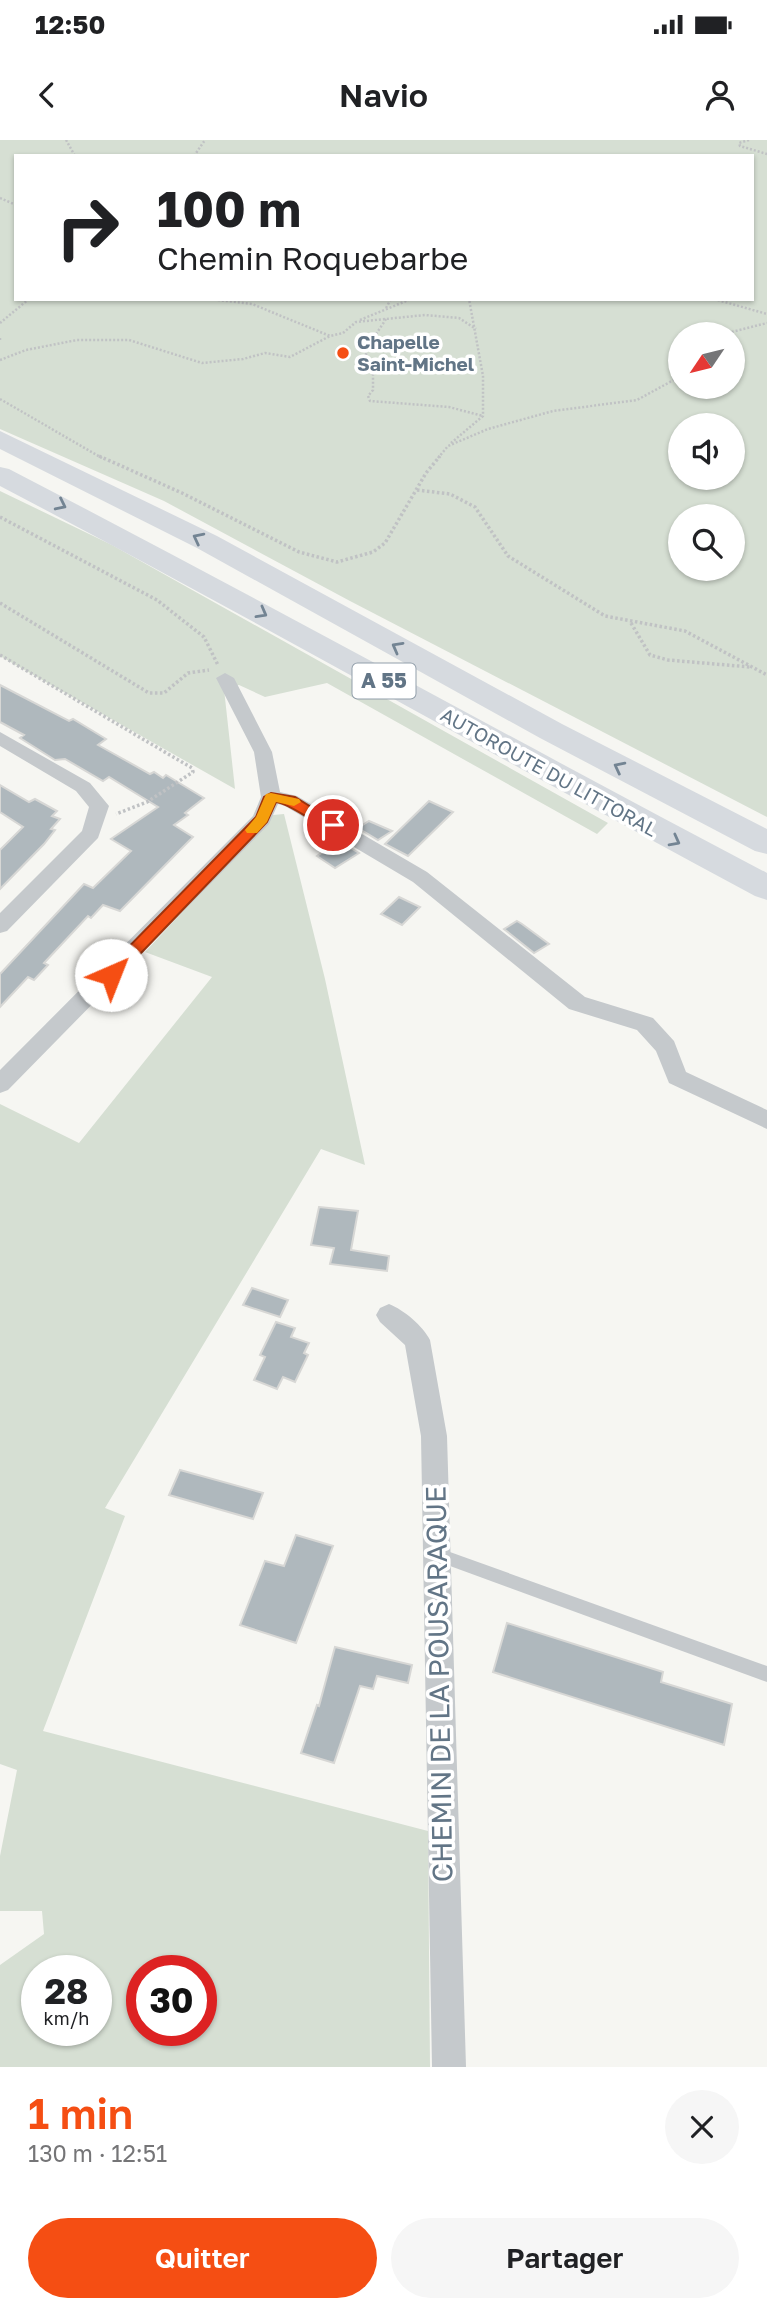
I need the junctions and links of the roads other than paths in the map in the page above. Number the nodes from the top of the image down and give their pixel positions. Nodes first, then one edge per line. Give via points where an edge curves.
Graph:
1 (0, 439) edge
2 (0, 475) edge
3 (225, 678) dead end
4 (0, 738) edge
5 (271, 797) junction
6 (767, 843) edge
7 (767, 888) edge
8 (0, 926) edge
9 (0, 1084) edge
10 (767, 1120) edge
11 (389, 1315) dead end
12 (436, 1554) junction
13 (767, 1674) edge
14 (449, 2067) edge

6 -> 1 highway, AUTOROUTE DU LITTORAL / A 55 via 551,731 207,542
2 -> 7 highway, AUTOROUTE DU LITTORAL / A 55
3 - 5 street via 263,752
4 - 8 street via 83,787 99,806 91,833
5 - 9 street via 262,819
5 - 10 street via 290,800 419,877 578,1003 645,1024 666,1047 677,1077
11 - 12 street, CHEMIN DE LA POUSARAQUE via 409,1330 421,1350 434,1436
12 - 13 lane
12 - 14 street, CHEMIN DE LA POUSARAQUE

